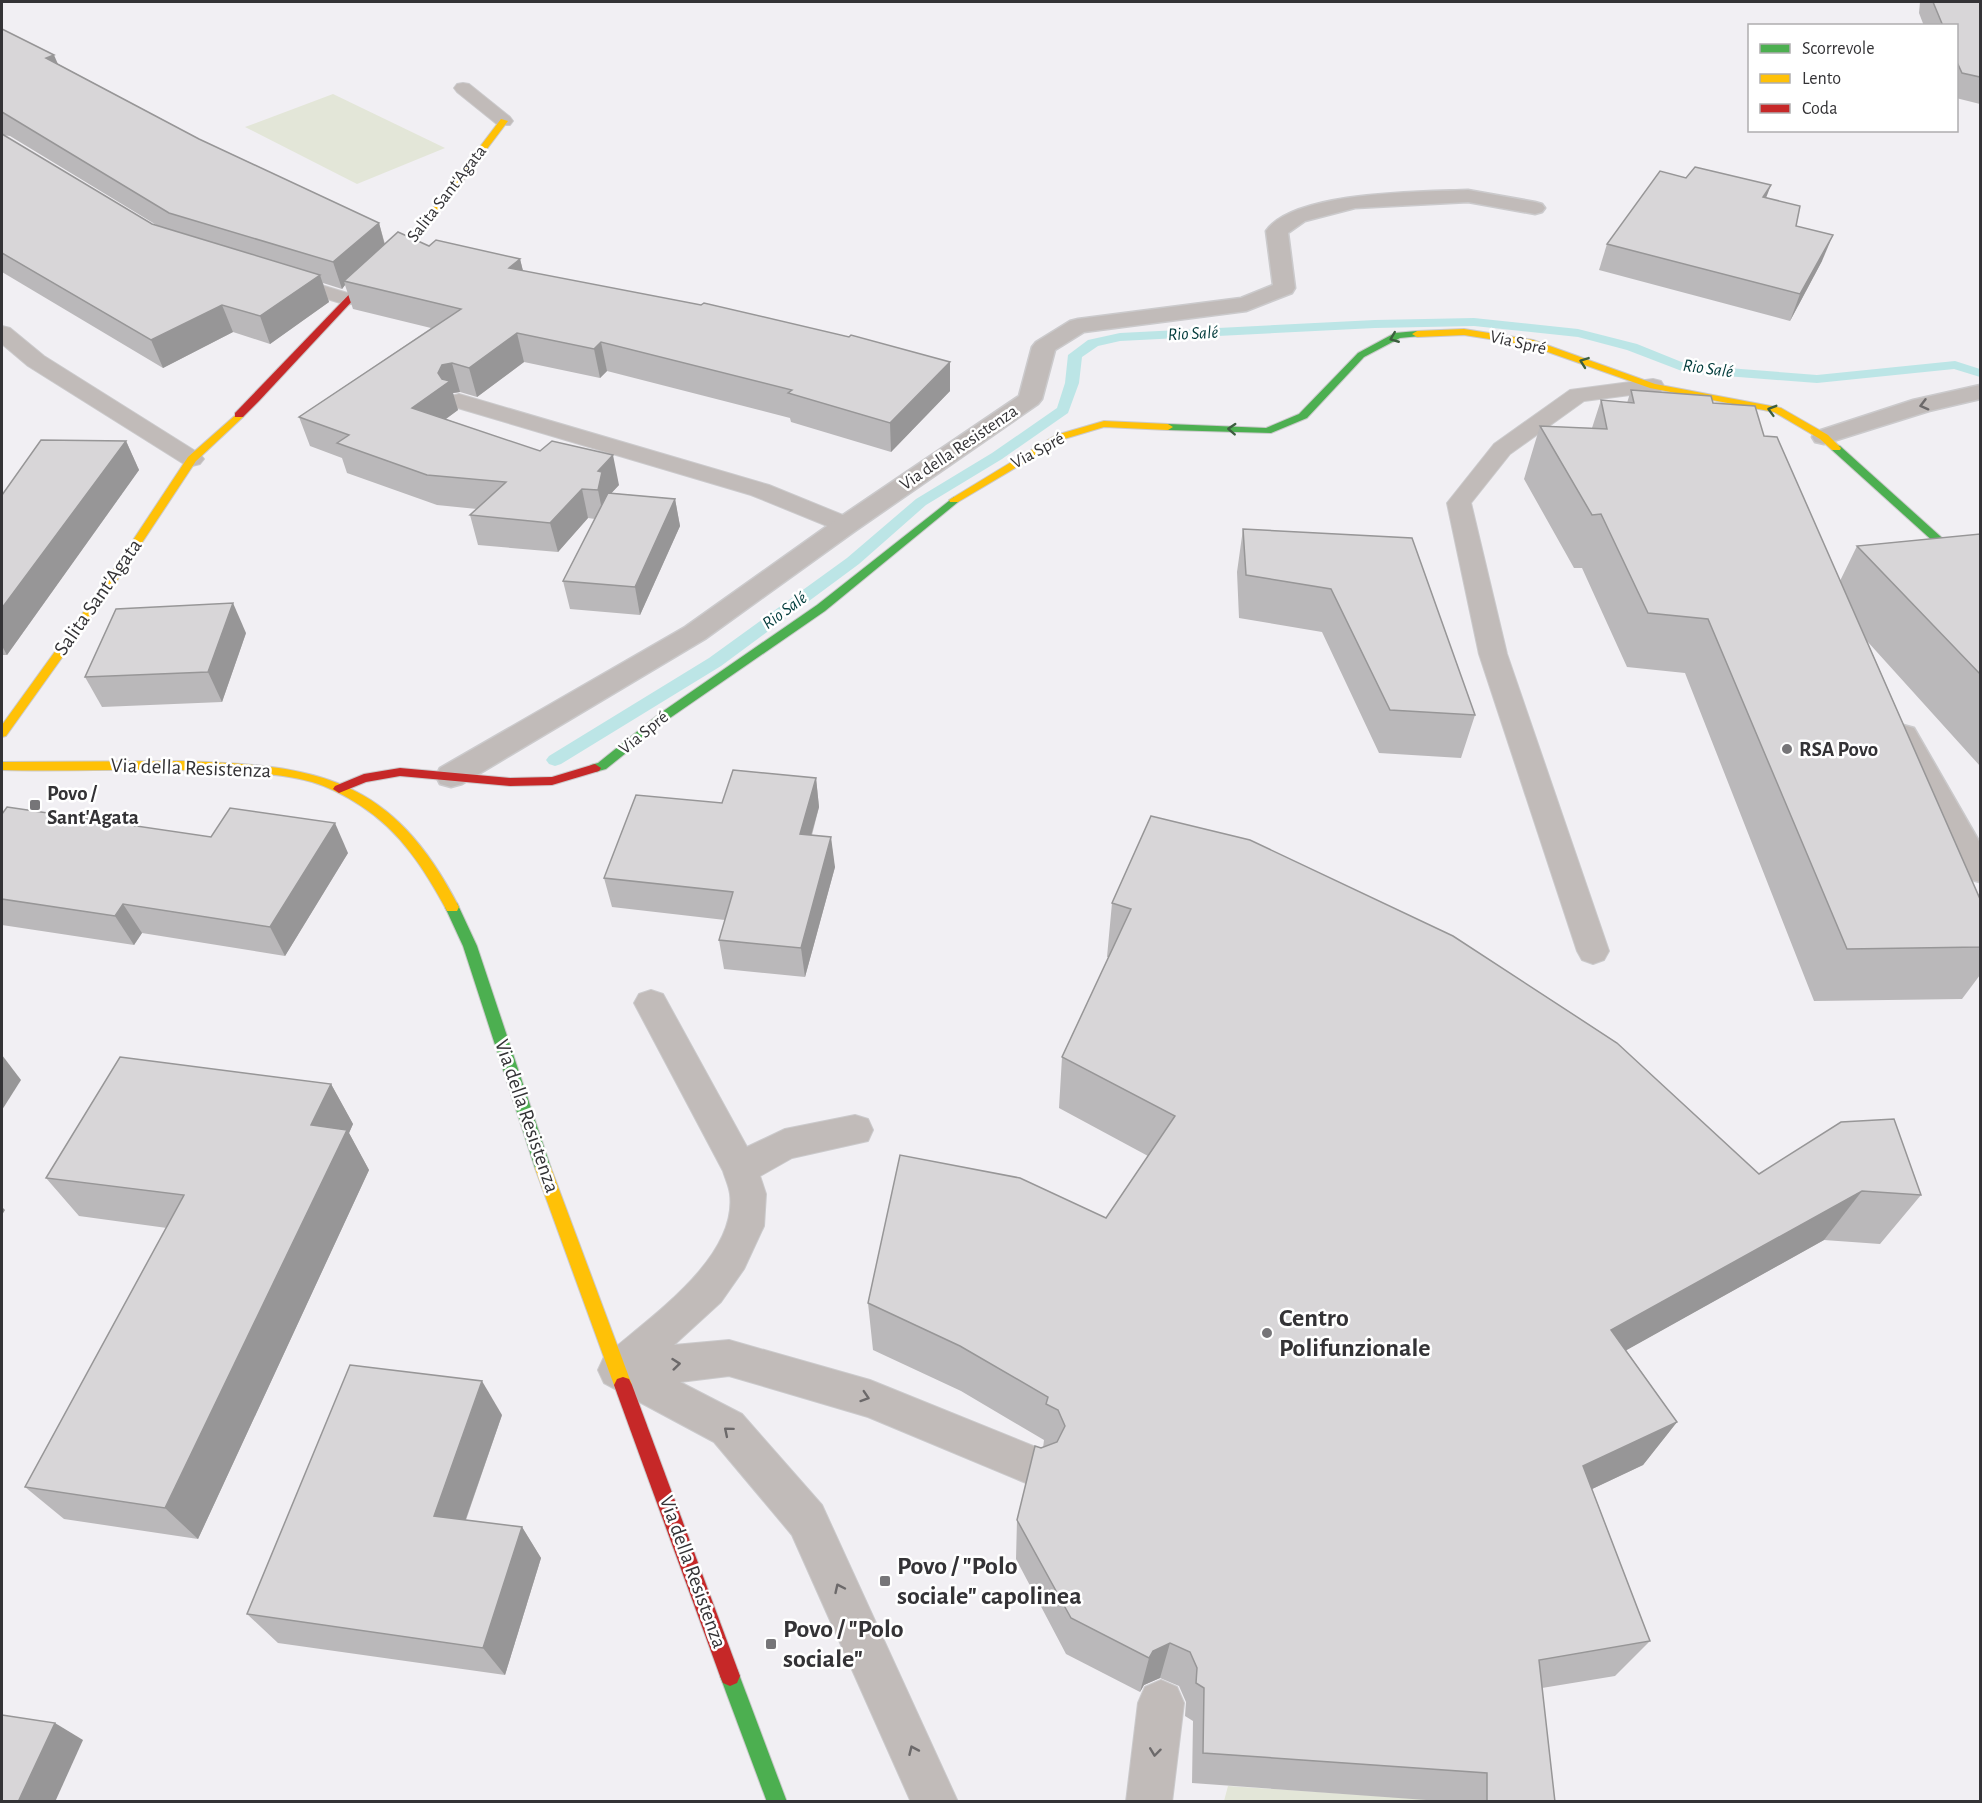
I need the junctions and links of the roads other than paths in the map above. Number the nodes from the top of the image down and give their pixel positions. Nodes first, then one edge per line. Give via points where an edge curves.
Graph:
1 (463, 88) dead end
2 (504, 121) joint
3 (1535, 208) dead end
4 (270, 276) edge
5 (347, 299) junction
6 (2, 333) edge
7 (1653, 386) junction
8 (1980, 392) edge
9 (459, 401) dead end
10 (1824, 437) junction
11 (192, 459) junction
12 (846, 525) junction
13 (1980, 578) edge
14 (1896, 723) edge
15 (2, 733) edge
16 (2, 766) edge
17 (451, 776) junction
18 (339, 789) junction
19 (1980, 870) edge
20 (1593, 951) dead end
21 (651, 1003) dead end
22 (855, 1130) dead end
23 (740, 1169) junction
24 (618, 1370) junction
25 (1038, 1468) edge
26 (1161, 1703) edge
27 (777, 1802) edge
28 (936, 1802) edge
29 (1149, 1802) edge

1 - 2 lane, Salita Sant'Agata
2 - 5 street, Salita Sant'Agata via 416,237
3 - 12 street, Via della Resistenza via 1468,196 1432,197 1354,202 1298,217 1277,231 1284,288 1246,304 1078,326 1044,347 1030,399
4 - 5 lane
5 - 11 street, Salita Sant'Agata via 272,383
6 - 11 lane via 36,361
10 -> 7 street, Via Spré via 1777,410
7 -> 17 street, Via Spré via 1530,342 1464,332 1398,335 1361,355 1302,416 1267,431 1104,424 1060,437 961,494 821,608 663,717 602,766 552,781 510,782
7 - 20 lane via 1578,395 1502,449 1459,503 1493,654
8 -> 10 street via 1922,405
9 - 12 lane via 760,490
10 - 13 street, Via Spré
11 - 15 street, Salita Sant'Agata via 112,580
12 - 17 street, Via della Resistenza via 695,633
14 - 19 street
16 - 18 street, Via della Resistenza via 251,768 288,772
17 - 18 street, Via Spré via 400,772 364,778
18 - 24 street, Via della Resistenza via 375,809 413,842 443,887 470,946 537,1151
21 - 23 lane
22 - 23 lane via 784,1144
23 - 24 lane via 748,1194 745,1226 731,1257 708,1290
24 -> 25 lane via 729,1358 870,1399
24 - 27 street, Via della Resistenza
28 -> 24 lane via 807,1520 728,1428
26 -> 29 lane

